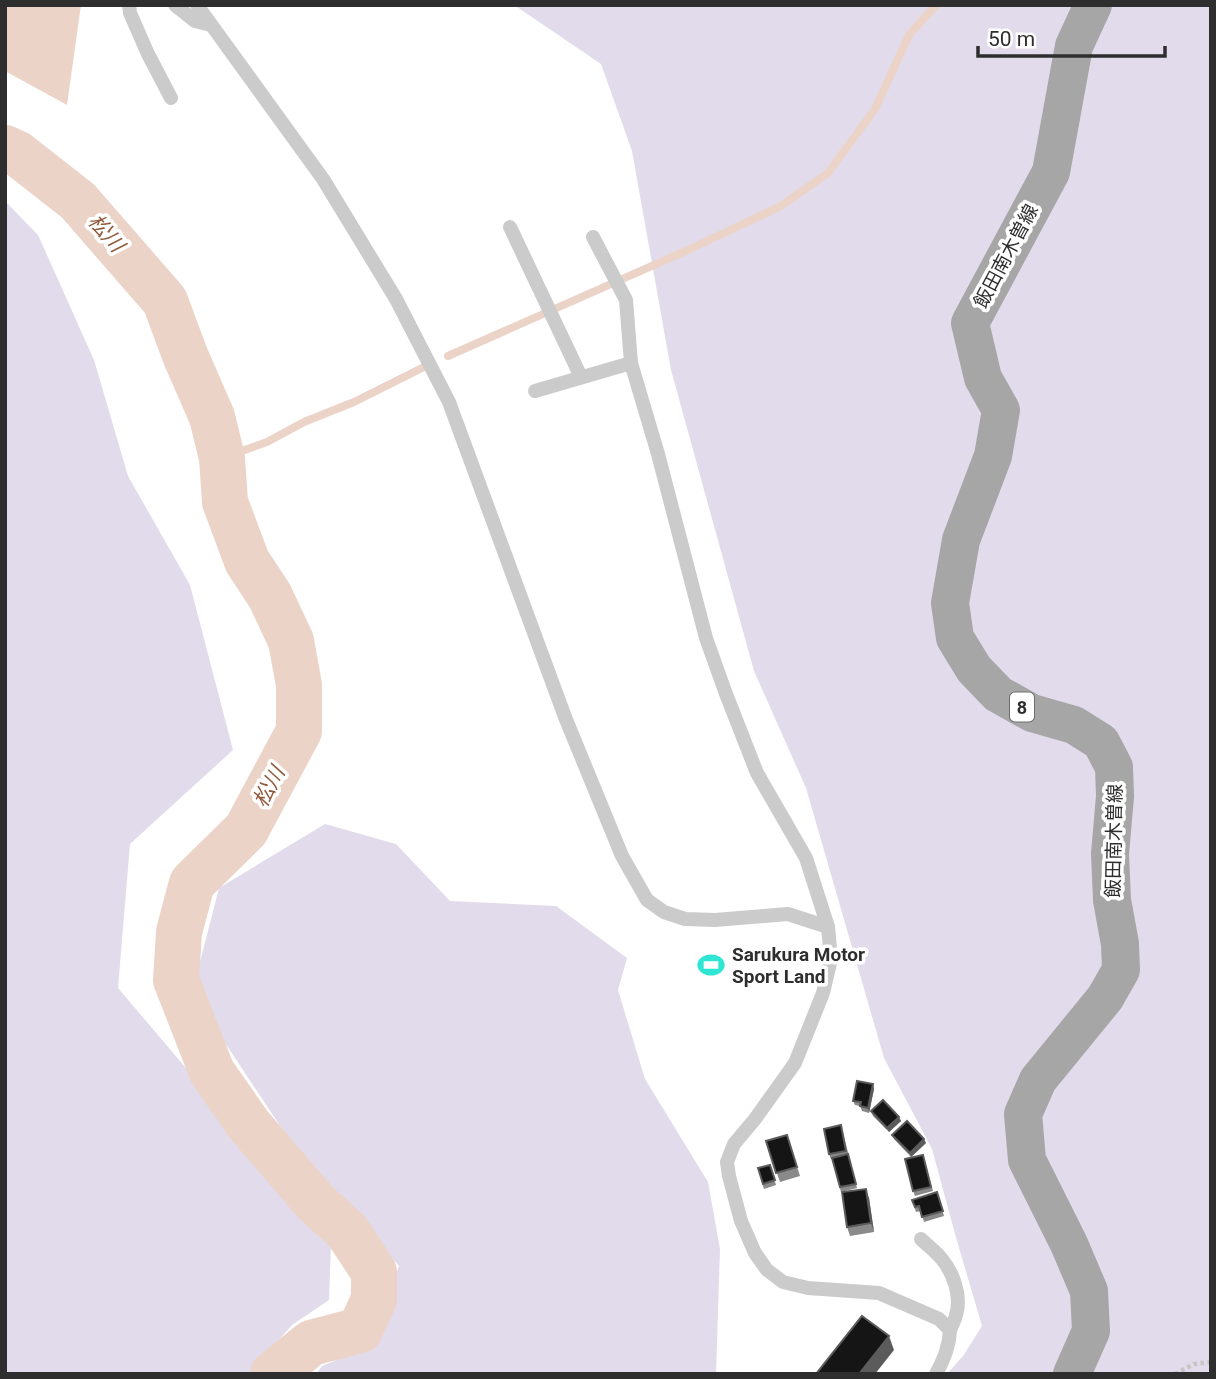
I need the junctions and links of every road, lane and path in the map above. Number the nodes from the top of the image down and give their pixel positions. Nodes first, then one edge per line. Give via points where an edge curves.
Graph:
1 (129, 5) edge
2 (175, 5) edge
3 (197, 5) edge
4 (1093, 5) edge
5 (211, 25) junction
6 (171, 98) dead end
7 (510, 227) dead end
8 (593, 237) dead end
9 (631, 363) junction
10 (581, 377) junction
11 (535, 391) dead end
12 (828, 927) junction
13 (921, 1239) dead end
14 (950, 1330) junction
15 (1211, 1362) edge
16 (936, 1374) edge
17 (1072, 1374) edge
18 (1175, 1374) edge

1 - 6 lane
2 - 5 lane via 195,21
3 - 5 lane
4 - 17 main road, 飯田南木曽線 / 8 via 1074,46 1051,172 970,323 983,378 1001,410 993,456 961,540 950,603 955,638 974,669 998,694 1032,713 1074,725 1101,742 1114,767 1110,854 1121,970 1105,998 1038,1080 1023,1114 1027,1160 1089,1291 1091,1331
5 - 12 lane via 323,179 396,299 449,402 565,717 622,856 647,900 685,919 788,914
7 - 10 lane
8 - 9 lane via 626,300
9 - 10 lane
9 - 12 lane via 706,638 757,773 806,858
10 - 11 lane
12 - 14 lane via 831,959 823,993 794,1063 734,1144 727,1162 741,1221 755,1253 783,1282 879,1293 939,1320
13 - 14 lane via 941,1258 955,1284 957,1313
14 - 16 lane via 949,1345
15 - 18 path

